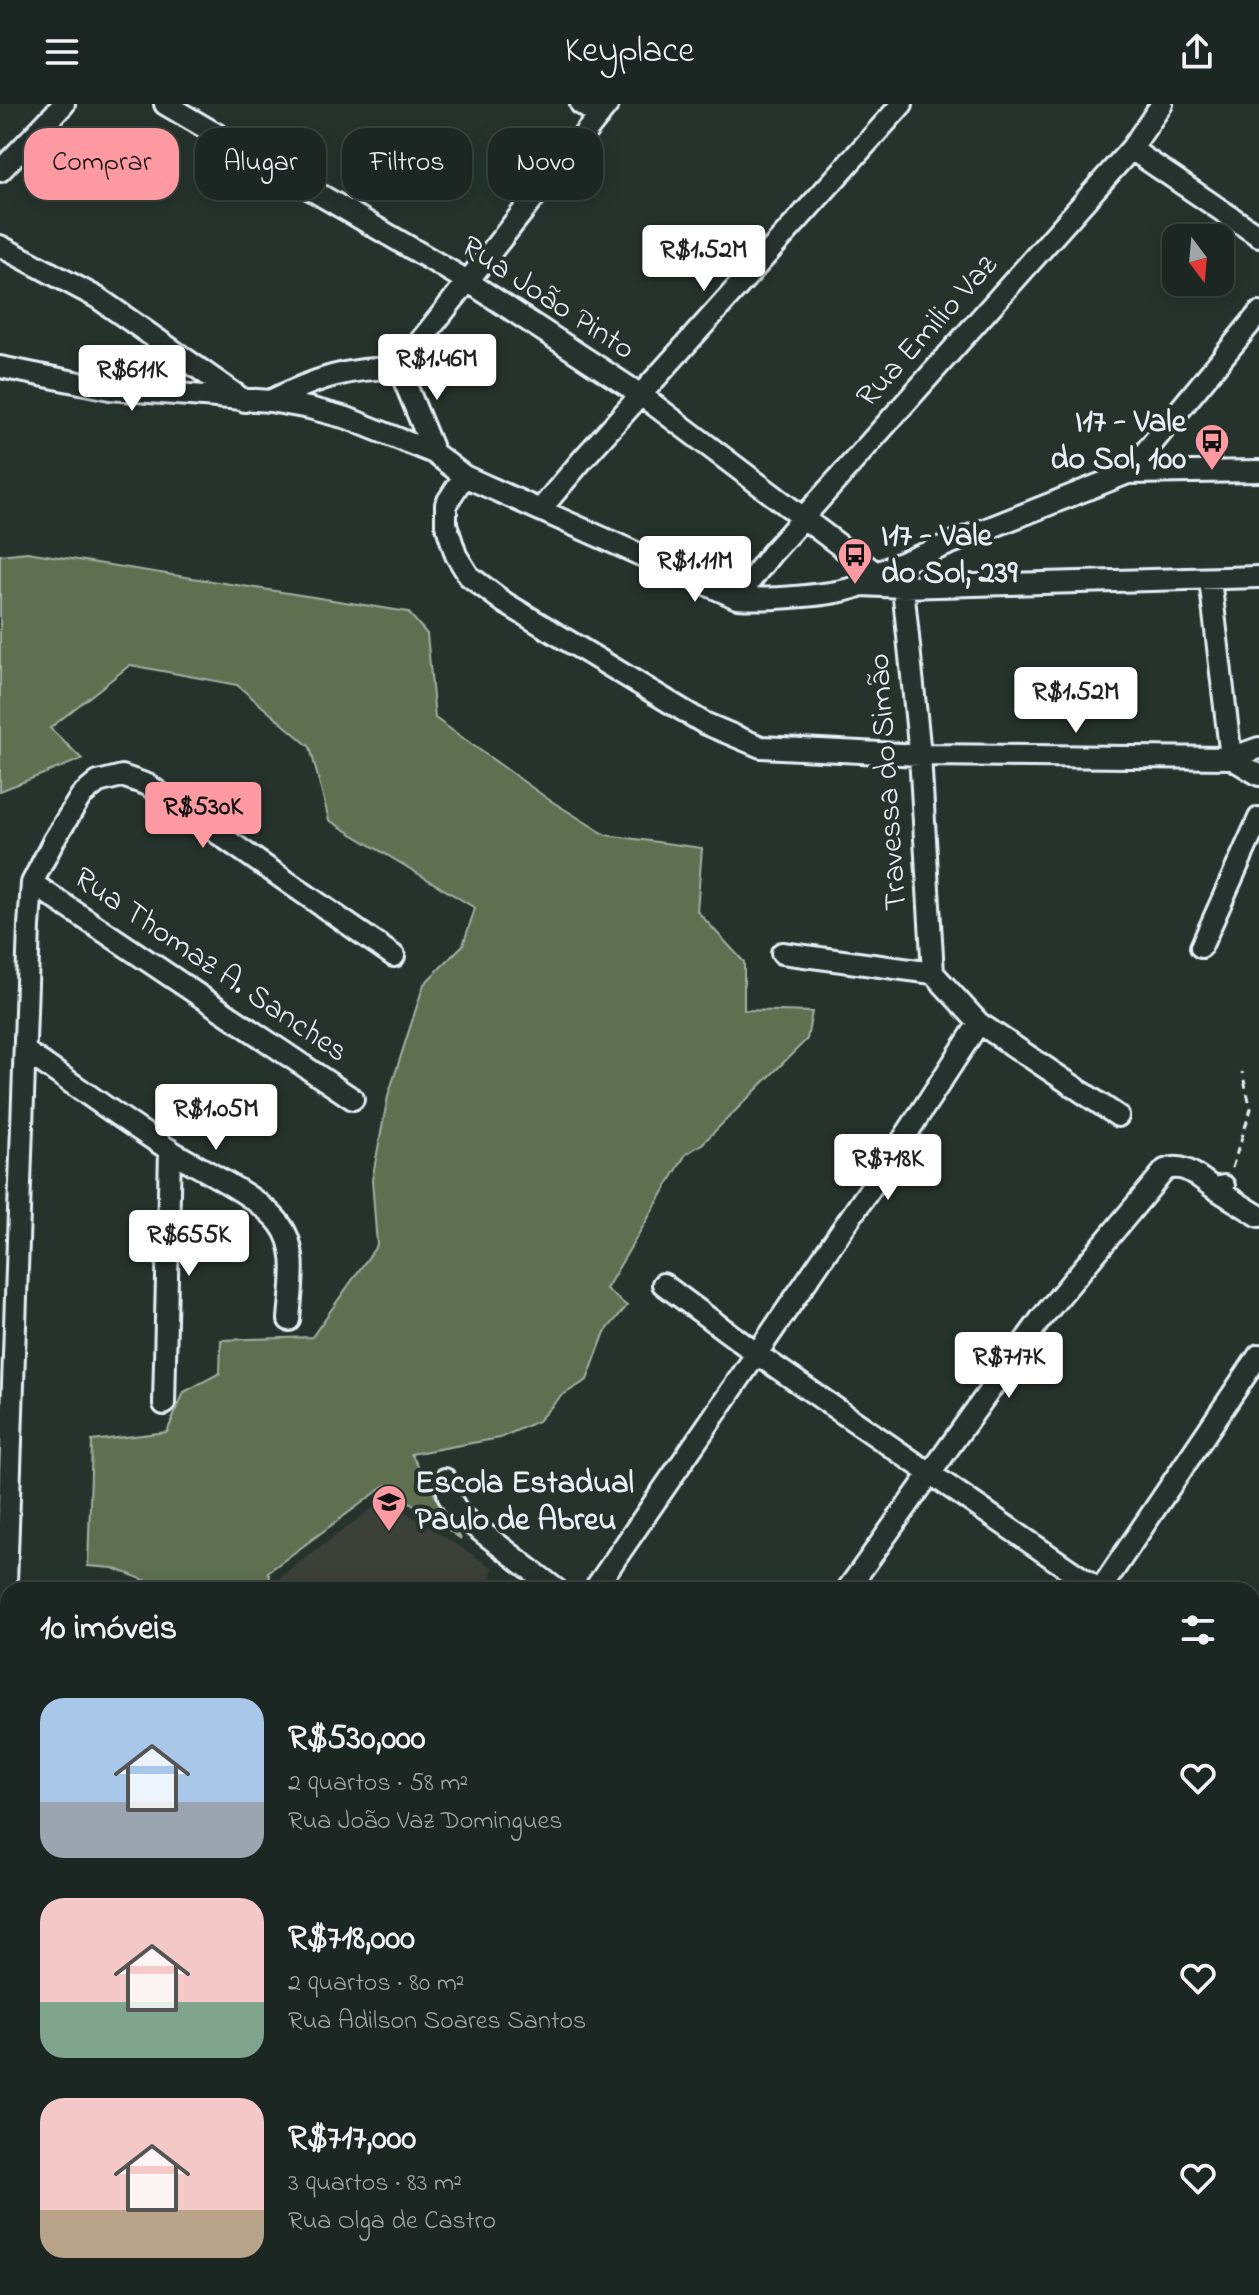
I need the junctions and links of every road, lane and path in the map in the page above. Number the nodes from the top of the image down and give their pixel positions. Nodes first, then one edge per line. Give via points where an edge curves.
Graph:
1 (64, 104) edge
2 (165, 104) edge
3 (581, 104) edge
4 (902, 104) edge
5 (1162, 104) edge
6 (604, 110) edge
7 (1131, 149) junction
8 (0, 171) edge
9 (1259, 236) edge
10 (0, 246) edge
11 (469, 282) junction
12 (1259, 313) edge
13 (0, 367) edge
14 (399, 368) junction
15 (641, 395) junction
16 (245, 401) junction
17 (270, 401) junction
18 (434, 453) junction
19 (1259, 471) edge
20 (1128, 473) junction
21 (464, 476) junction
22 (540, 510) junction
23 (805, 518) junction
24 (1259, 577) edge
25 (869, 579) junction
26 (1210, 579) junction
27 (903, 587) junction
28 (737, 598) junction
29 (1259, 748) edge
30 (920, 755) junction
31 (1231, 758) junction
32 (1259, 775) edge
33 (1259, 818) edge
34 (32, 883) junction
35 (1201, 947) dead end
36 (782, 953) dead end
37 (394, 956) dead end
38 (933, 973) junction
39 (979, 1023) junction
40 (25, 1051) junction
41 (1242, 1072) dead end
42 (353, 1099) dead end
43 (1118, 1116) dead end
44 (170, 1150) junction
45 (1219, 1187) junction
46 (1259, 1216) edge
47 (663, 1284) dead end
48 (289, 1320) dead end
49 (757, 1354) junction
50 (1259, 1355) edge
51 (164, 1404) dead end
52 (930, 1473) junction
53 (445, 1479) dead end
54 (6, 1582) edge
55 (547, 1582) edge
56 (600, 1582) edge
57 (853, 1582) edge
58 (1087, 1582) edge
59 (1104, 1582) edge

1 - 8 street
2 - 11 street, Rua João Pinto
3 - 6 street
4 - 15 street
5 - 7 street, Rua Emilio Vaz
6 - 11 street
7 - 9 street
7 - 23 street, Rua Emilio Vaz
10 - 16 street via 98,298
11 - 14 street
11 - 15 street, Rua João Pinto
12 - 20 street
13 - 16 street via 110,389
14 - 17 street via 331,375
14 - 18 street
15 - 22 street
15 - 23 street, Rua João Pinto
16 - 17 street
17 - 18 street via 347,418
18 - 21 street
19 - 20 street
20 - 25 street
21 - 22 street
21 - 30 street via 446,504 456,555 469,576 505,603 704,723 761,747
22 - 28 street
23 - 25 street, Rua João Pinto
23 - 28 street, Rua Emilio Vaz
24 - 26 street
25 - 27 street
25 - 28 street via 820,594
26 - 27 street
26 - 31 street
27 - 30 street, Travessa do Simão
29 - 31 street
30 - 31 street
30 - 38 street, Travessa do Simão
31 - 32 street
33 - 35 street
34 - 37 street via 81,796 98,782 122,776 148,785
34 - 40 street
34 - 42 street, Rua Thomaz A. Sanches
36 - 38 street
38 - 39 street
39 - 43 street
39 - 49 street
40 - 44 street
40 - 54 street
41 - 45 path via 1251,1109 1239,1153
44 - 48 street via 261,1206 280,1224 291,1245
44 - 51 street
45 - 46 street
45 - 52 street via 1187,1169 1165,1170 1040,1320
47 - 49 street
49 - 52 street
49 - 56 street
50 - 59 street
52 - 57 street
52 - 58 street
53 - 55 street via 460,1515

